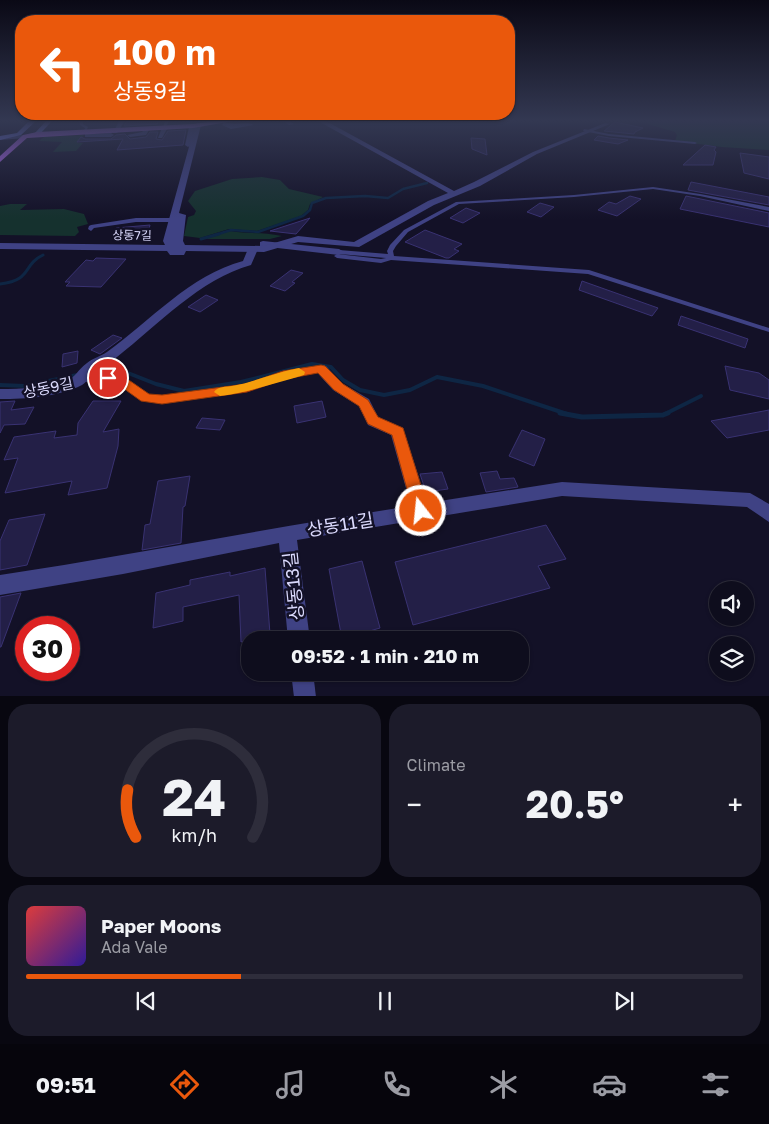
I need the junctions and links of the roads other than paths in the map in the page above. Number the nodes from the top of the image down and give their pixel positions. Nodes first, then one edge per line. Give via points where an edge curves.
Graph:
1 (15, 153) edge
2 (192, 153) edge
3 (194, 153) edge
4 (383, 153) edge
5 (386, 153) edge
6 (528, 153) edge
7 (7, 164) dead end
8 (456, 192) junction
9 (769, 209) edge
10 (174, 220) junction
11 (91, 229) dead end
12 (301, 240) junction
13 (0, 241) edge
14 (0, 246) edge
15 (260, 247) junction
16 (176, 248) junction
17 (338, 254) junction
18 (389, 259) junction
19 (769, 330) edge
20 (321, 369) joint
21 (80, 380) junction
22 (0, 394) edge
23 (421, 511) junction
24 (769, 514) edge
25 (287, 533) junction
26 (0, 585) edge
27 (298, 631) edge
28 (303, 681) edge
29 (305, 696) edge

1 - 7 main road
2 - 10 street
3 - 16 street
4 - 8 street
5 - 8 street
6 - 8 street
8 - 12 street via 356,245
9 - 18 lane via 653,188 458,203 406,231 393,245
10 - 11 lane via 136,220 91,226
10 - 16 street
12 - 15 street, 상동7길
12 - 15 street, 상동7길
12 - 17 street, 상동7길
13 - 16 street, 상동7길
14 - 16 street, 상동7길
15 - 16 street, 상동7길
15 - 17 street, 상동7길
15 - 21 street via 247,263 202,283 110,356 91,366
17 - 18 lane via 382,261
18 - 19 lane via 589,272
20 - 21 lane, 상동9길 via 283,375 247,388 162,400 146,398 119,379 97,377
20 - 23 street, 상동9길 via 338,387 364,403 373,421 398,432
21 - 22 street, 상동9길 via 67,386
23 - 24 street, 상동11길 via 562,489 750,500
23 - 25 street, 상동11길
25 - 26 street, 상동11길
25 - 27 street, 상동13길
28 - 29 street

